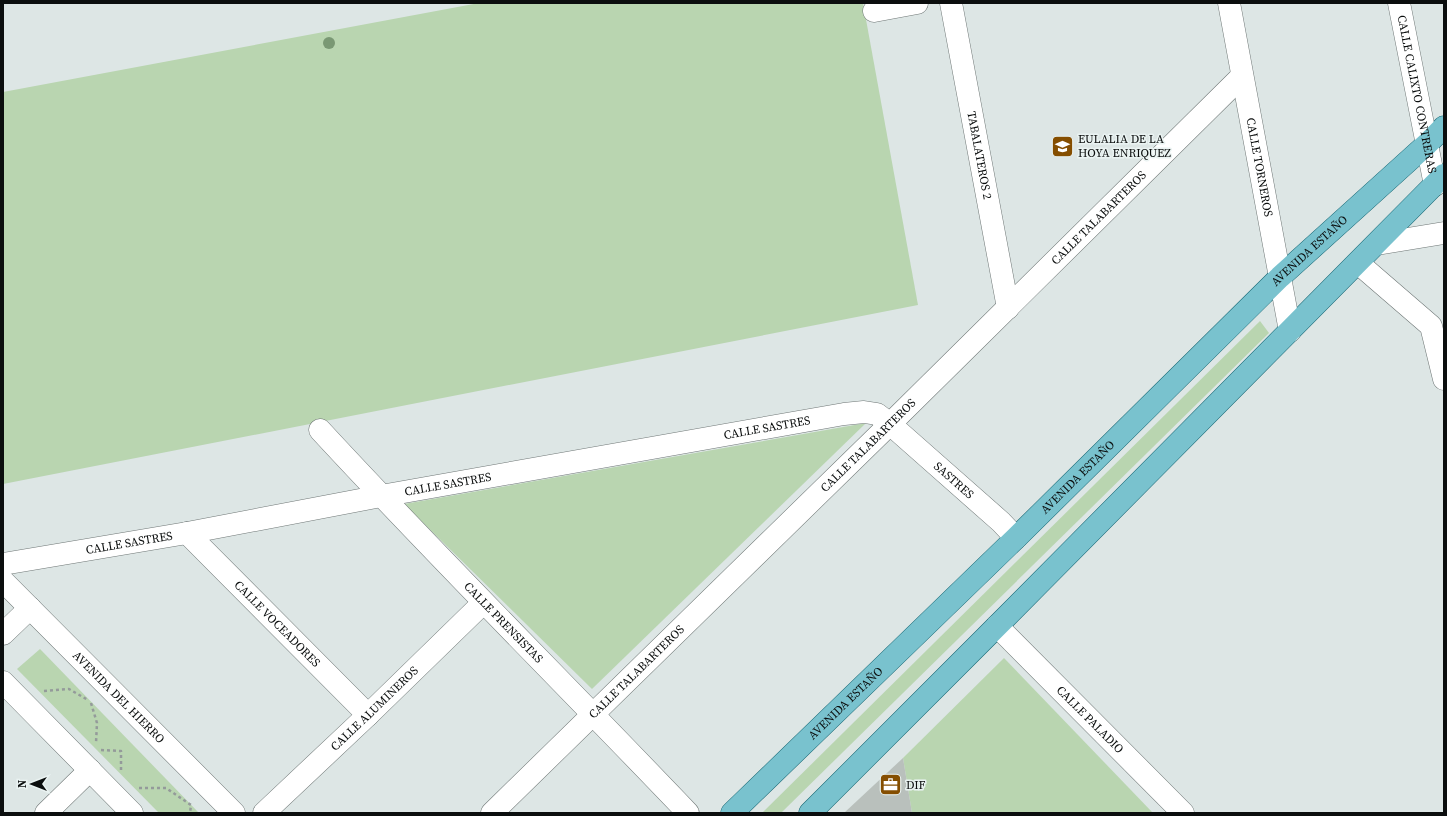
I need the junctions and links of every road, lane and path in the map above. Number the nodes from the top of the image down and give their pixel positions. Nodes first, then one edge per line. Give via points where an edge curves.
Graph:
1 (917, 3) edge
2 (951, 3) edge
3 (1229, 3) edge
4 (1399, 3) edge
5 (874, 11) dead end
6 (1242, 76) junction
7 (1444, 127) edge
8 (1427, 144) junction
9 (1439, 180) edge
10 (1444, 233) edge
11 (1377, 244) junction
12 (1358, 263) junction
13 (1280, 277) junction
14 (1008, 308) junction
15 (1438, 324) edge
16 (1290, 330) junction
17 (1444, 379) edge
18 (890, 424) junction
19 (320, 430) dead end
20 (380, 496) junction
21 (187, 533) junction
22 (1016, 538) junction
23 (3, 564) edge
24 (3, 580) edge
25 (483, 603) junction
26 (30, 608) junction
27 (998, 626) junction
28 (3, 634) edge
29 (8, 687) edge
30 (594, 714) junction
31 (368, 715) junction
32 (90, 770) junction
33 (121, 774) dead end
34 (135, 788) dead end
35 (46, 813) edge
36 (132, 813) edge
37 (190, 813) edge
38 (234, 813) edge
39 (264, 813) edge
40 (492, 813) edge
41 (688, 813) edge
42 (732, 813) edge
43 (810, 813) edge
44 (1183, 813) edge

1 - 5 street
2 - 14 street, TABALATEROS 2
3 - 6 street, CALLE TORNEROS
4 - 8 street, CALLE CALIXTO CONTRERAS
6 - 13 street, CALLE TORNEROS
6 - 14 street, CALLE TALABARTEROS
7 - 8 main road, AVENIDA ESTAÑO
8 - 9 street, CALLE CALIXTO CONTRERAS
8 - 13 main road, AVENIDA ESTAÑO
9 - 11 main road
10 - 11 street
11 - 12 main road
12 - 15 street
12 - 16 main road
13 - 16 street, CALLE TORNEROS
13 - 22 main road, AVENIDA ESTAÑO
14 - 18 street, CALLE TALABARTEROS
15 - 17 street
16 - 27 main road
18 - 20 street, CALLE SASTRES via 877,414 844,414
18 - 22 street, SASTRES
18 - 30 street, CALLE TALABARTEROS
19 - 20 street, CALLE PRENSISTAS
20 - 21 street, CALLE SASTRES
20 - 25 street, CALLE PRENSISTAS
21 - 23 street, CALLE SASTRES
21 - 31 street, CALLE VOCEADORES
22 - 42 main road, AVENIDA ESTAÑO
24 - 26 street, AVENIDA DEL HIERRO
25 - 30 street, CALLE PRENSISTAS
25 - 31 street, CALLE ALUMINEROS
26 - 28 street
26 - 38 street, AVENIDA DEL HIERRO
27 - 43 main road
27 - 44 street, CALLE PALADIO
29 - 32 street
29 - 33 path via 69,689 91,702 97,723 96,749 121,751
30 - 40 street, CALLE TALABARTEROS
30 - 41 street, CALLE PRENSISTAS
31 - 39 street, CALLE ALUMINEROS
32 - 35 street
32 - 36 street
34 - 37 path via 166,788 191,805

